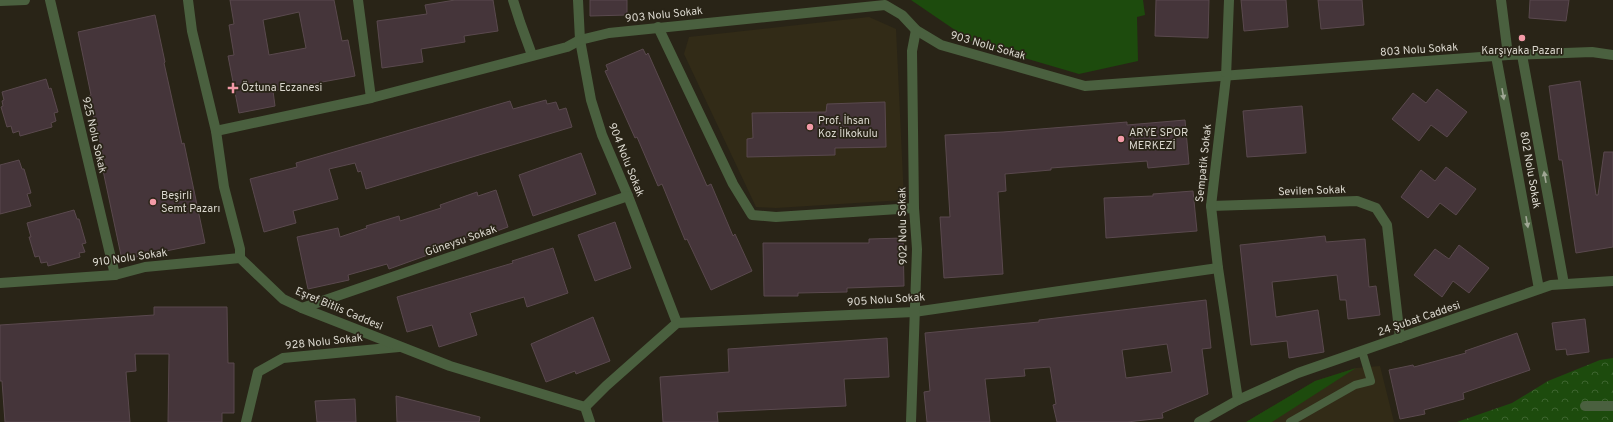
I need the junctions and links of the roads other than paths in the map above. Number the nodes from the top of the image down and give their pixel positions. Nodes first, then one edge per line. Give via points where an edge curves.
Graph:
1 (25, 0) edge
2 (50, 0) edge
3 (188, 0) edge
4 (358, 0) edge
5 (513, 0) edge
6 (578, 0) edge
7 (1229, 0) edge
8 (1501, 0) edge
9 (0, 1) edge
10 (658, 28) junction
11 (916, 30) junction
12 (580, 40) junction
13 (1522, 54) junction
14 (532, 55) junction
15 (1508, 55) junction
16 (1613, 55) edge
17 (1496, 56) junction
18 (1226, 76) junction
19 (371, 98) junction
20 (216, 131) junction
21 (628, 196) junction
22 (1211, 206) junction
23 (914, 208) junction
24 (240, 258) junction
25 (1218, 268) junction
26 (115, 275) junction
27 (1613, 281) edge
28 (0, 283) edge
29 (1564, 284) junction
30 (1539, 289) junction
31 (302, 308) junction
32 (914, 312) junction
33 (677, 324) junction
34 (1400, 338) junction
35 (399, 347) junction
36 (1362, 351) junction
37 (1238, 400) junction
38 (1585, 406) dead end
39 (1613, 406) edge
40 (586, 407) junction
41 (246, 422) edge
42 (590, 422) edge
43 (911, 422) edge
44 (1199, 422) edge
45 (1290, 422) edge

1 - 9 street
2 - 26 street, 925 Nolu Sokak
3 - 20 street via 192,31
4 - 19 street
5 - 14 street
6 - 12 street, 904 Nolu Sokak
7 - 18 street, Sempatik Sokak
8 - 15 street
10 - 11 street, 903 Nolu Sokak via 885,5 902,15
10 - 12 street, 903 Nolu Sokak via 609,33
10 - 23 street via 733,184 752,215 776,217
11 - 18 street, 903 Nolu Sokak via 941,45 1086,86
11 - 23 street, 902 Nolu Sokak via 912,51
12 - 14 street, 903 Nolu Sokak
12 - 21 street, 904 Nolu Sokak via 590,100
13 - 15 street, 803 Nolu Sokak
13 - 16 street, 803 Nolu Sokak via 1592,52
29 -> 13 street, 802 Nolu Sokak
14 - 19 street, 903 Nolu Sokak
15 - 17 street, 803 Nolu Sokak
17 - 18 street, 803 Nolu Sokak
17 -> 30 street, 802 Nolu Sokak
18 - 22 street, Sempatik Sokak
19 - 20 street, 903 Nolu Sokak
20 - 24 street via 224,187
21 - 31 street, Güneysu Sokak
21 - 33 street, 904 Nolu Sokak
22 - 25 street, Sempatik Sokak
22 - 34 street, Sevilen Sokak via 1357,202 1376,208 1387,226
23 - 32 street, 902 Nolu Sokak via 917,249
24 - 26 street, 910 Nolu Sokak via 145,267
24 - 31 street, Eşref Bitlis Caddesi via 283,299
25 - 32 street, 905 Nolu Sokak
25 - 37 street, Sempatik Sokak
26 - 28 street, 910 Nolu Sokak
27 - 29 street, 24 Şubat Caddesi
29 - 30 street, 24 Şubat Caddesi
30 - 34 street, 24 Şubat Caddesi
31 - 35 street, Eşref Bitlis Caddesi
32 - 33 street, 905 Nolu Sokak
32 - 43 street, 902 Nolu Sokak
33 - 40 street via 606,386
34 - 36 street, 24 Şubat Caddesi
35 - 40 street, Eşref Bitlis Caddesi via 450,366
35 - 41 street, 928 Nolu Sokak via 283,358 258,372
36 - 37 street, 24 Şubat Caddesi via 1298,374
36 - 45 lane via 1371,381 1356,385
37 - 44 street, 24 Şubat Caddesi
38 - 39 street
40 - 42 street

